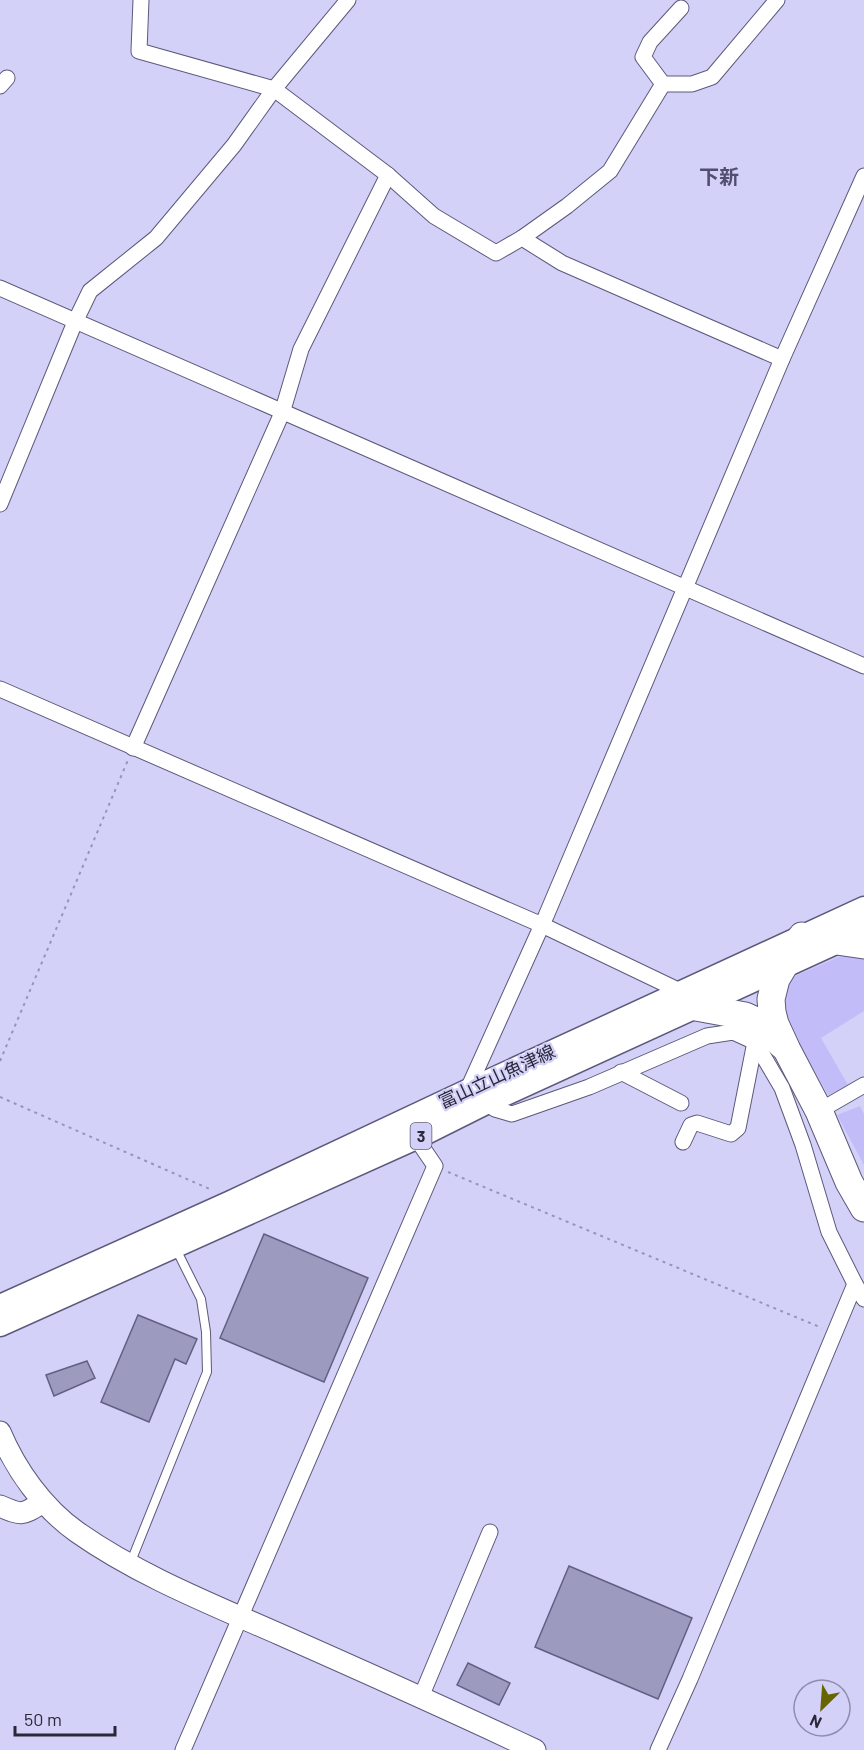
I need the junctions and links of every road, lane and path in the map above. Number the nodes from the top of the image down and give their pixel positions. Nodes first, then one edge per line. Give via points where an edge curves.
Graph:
1 (141, 0) edge
2 (348, 0) edge
3 (777, 0) edge
4 (681, 8) dead end
5 (663, 84) junction
6 (274, 88) junction
7 (388, 175) junction
8 (864, 176) edge
9 (522, 238) junction
10 (0, 288) edge
11 (75, 322) junction
12 (782, 359) junction
13 (282, 413) junction
14 (0, 504) edge
15 (686, 587) junction
16 (864, 666) edge
17 (0, 689) edge
18 (133, 748) junction
19 (864, 908) edge
20 (542, 925) junction
21 (864, 930) edge
22 (802, 936) junction
23 (852, 943) edge
24 (783, 967) junction
25 (689, 999) junction
26 (755, 1042) junction
27 (787, 1050) junction
28 (0, 1061) edge
29 (621, 1072) junction
30 (864, 1085) edge
31 (467, 1091) junction
32 (0, 1097) edge
33 (486, 1103) junction
34 (681, 1103) dead end
35 (819, 1111) junction
36 (416, 1138) junction
37 (683, 1142) dead end
38 (435, 1166) junction
39 (231, 1202) junction
40 (864, 1208) edge
41 (175, 1246) junction
42 (855, 1284) junction
43 (864, 1299) edge
44 (0, 1306) edge
45 (0, 1326) edge
46 (835, 1334) junction
47 (0, 1432) edge
48 (43, 1502) junction
49 (0, 1506) edge
50 (490, 1532) dead end
51 (130, 1565) junction
52 (241, 1617) junction
53 (421, 1697) junction
54 (183, 1750) edge
55 (535, 1750) edge
56 (658, 1750) edge

1 - 6 street via 139,51
2 - 6 street
3 - 5 street via 712,77 692,84
4 - 5 street via 650,42 643,57
5 - 9 street via 610,171
6 - 7 street
6 - 11 street via 234,145 156,238 90,291
7 - 9 street via 434,216 496,253
7 - 13 street via 302,349
8 - 12 street
9 - 12 street via 562,263
10 - 11 street
11 - 13 street
11 - 14 street
12 - 15 street
13 - 15 street
13 - 18 street
15 - 16 street
15 - 20 street
17 - 18 street
18 - 20 street
18 - 28 path
19 - 22 main road, 富山立山魚津線 / 3
20 - 25 street
20 - 31 street
21 - 23 main road, 富山立山魚津線 / 3
22 - 23 highway
22 - 24 highway
22 - 25 main road, 富山立山魚津線 / 3
23 - 24 main road, 富山立山魚津線 / 3
24 - 25 main road, 富山立山魚津線 / 3
24 - 27 highway via 771,999 775,1024
25 - 27 highway via 758,1022
25 - 31 main road, 富山立山魚津線 / 3
25 - 33 main road, 富山立山魚津線 / 3
26 - 29 street via 733,1032 707,1036
26 - 37 street via 738,1128 731,1134 698,1122 691,1125
26 - 42 street via 782,1088 829,1232
27 - 35 highway
29 - 33 street via 512,1114
29 - 34 street
30 - 35 street
31 - 39 main road, 富山立山魚津線 / 3
32 - 39 path via 208,1188
33 - 36 main road, 富山立山魚津線 / 3
35 - 40 highway
36 - 38 street
36 - 41 main road, 富山立山魚津線 / 3
38 - 46 path
38 - 52 street
39 - 44 main road, 富山立山魚津線 / 3
41 - 45 main road, 富山立山魚津線 / 3
41 - 51 lane via 201,1299 207,1372
42 - 43 street
42 - 46 street
46 - 56 street
47 - 48 street
48 - 49 street via 24,1513
48 - 51 street via 75,1531
50 - 53 street
51 - 52 street
52 - 53 street
52 - 54 street
53 - 55 street

